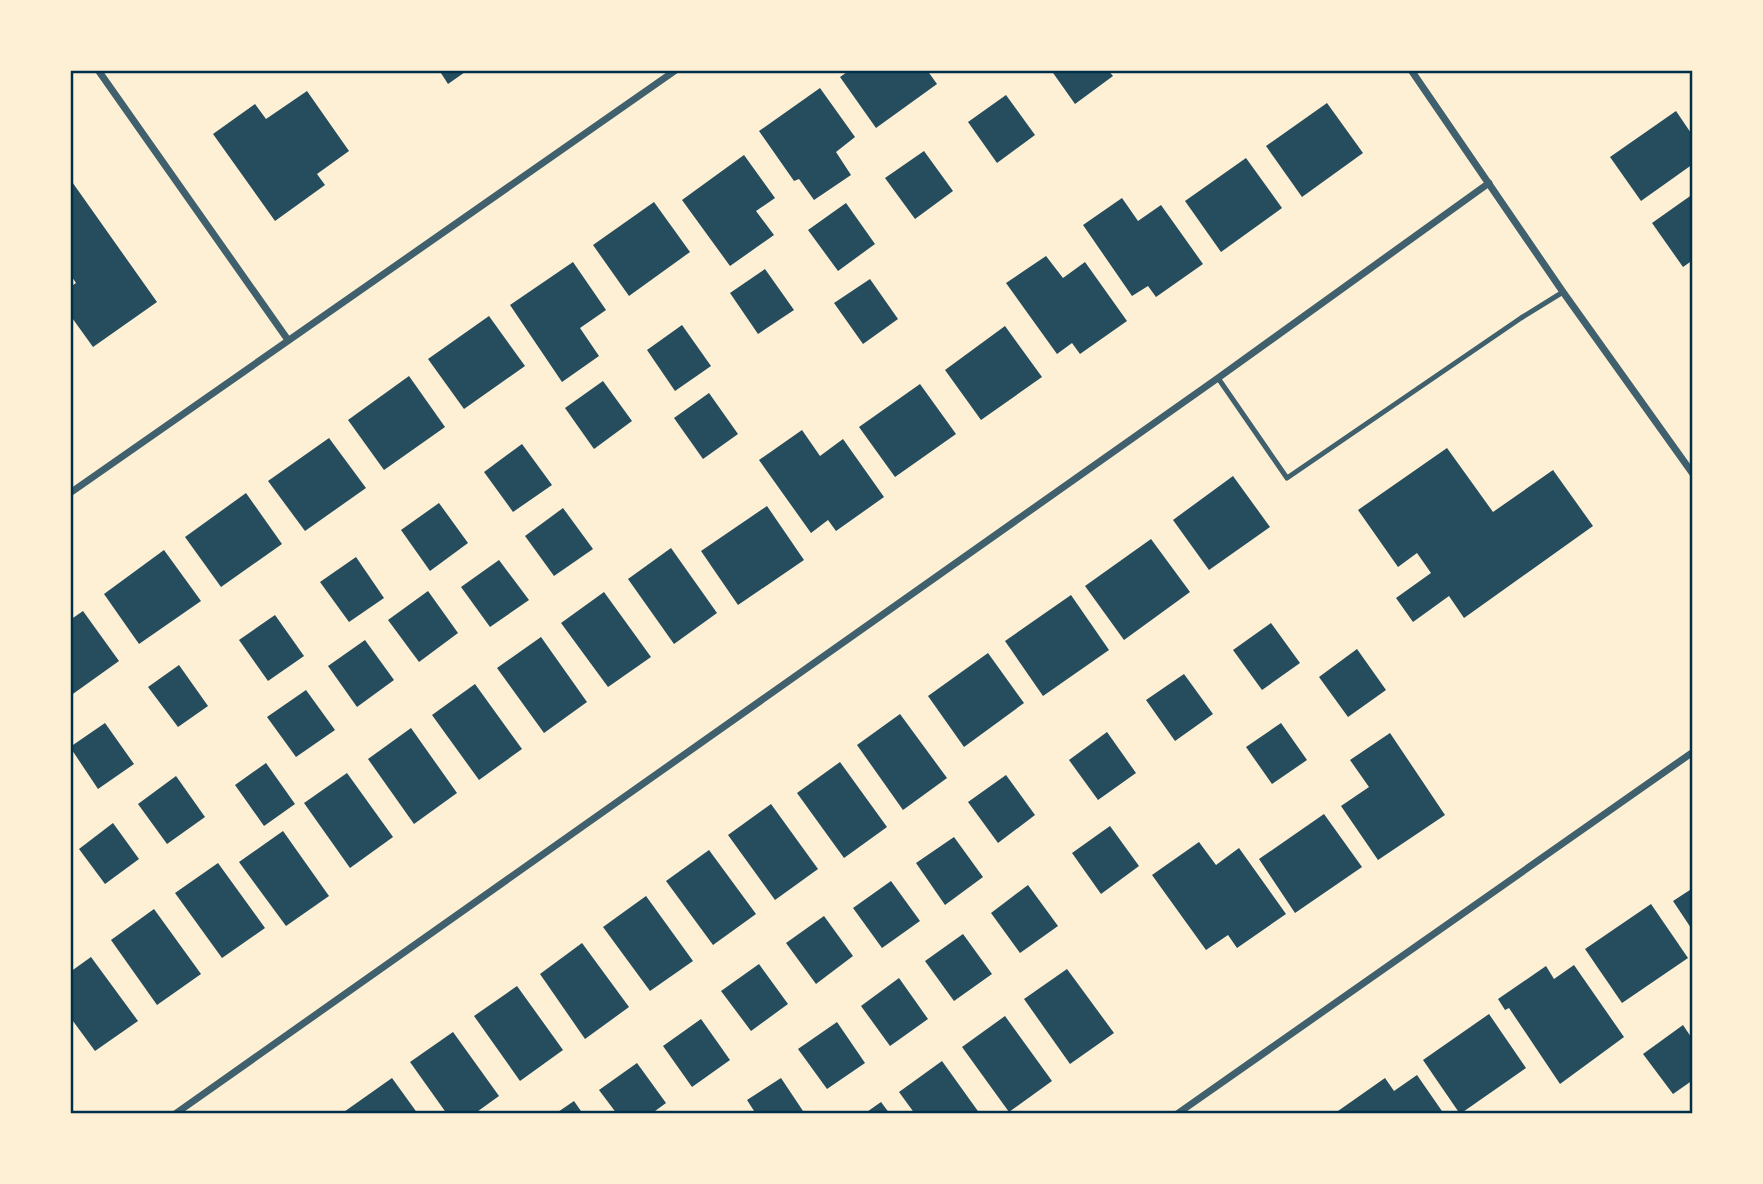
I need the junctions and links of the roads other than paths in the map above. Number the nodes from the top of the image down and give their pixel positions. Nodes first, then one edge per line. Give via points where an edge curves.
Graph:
1 (98, 70) edge
2 (676, 70) edge
3 (1411, 70) edge
4 (1489, 183) junction
5 (1563, 292) junction
6 (288, 340) junction
7 (1218, 378) junction
8 (1693, 474) edge
9 (70, 493) edge
10 (1693, 752) edge
11 (175, 1114) edge
12 (1177, 1114) edge

1 - 6 street
2 - 6 street
3 - 4 street
4 - 5 street
4 - 7 street
5 - 7 lane via 1287,478
5 - 8 street
6 - 9 street
7 - 11 street
10 - 12 street

